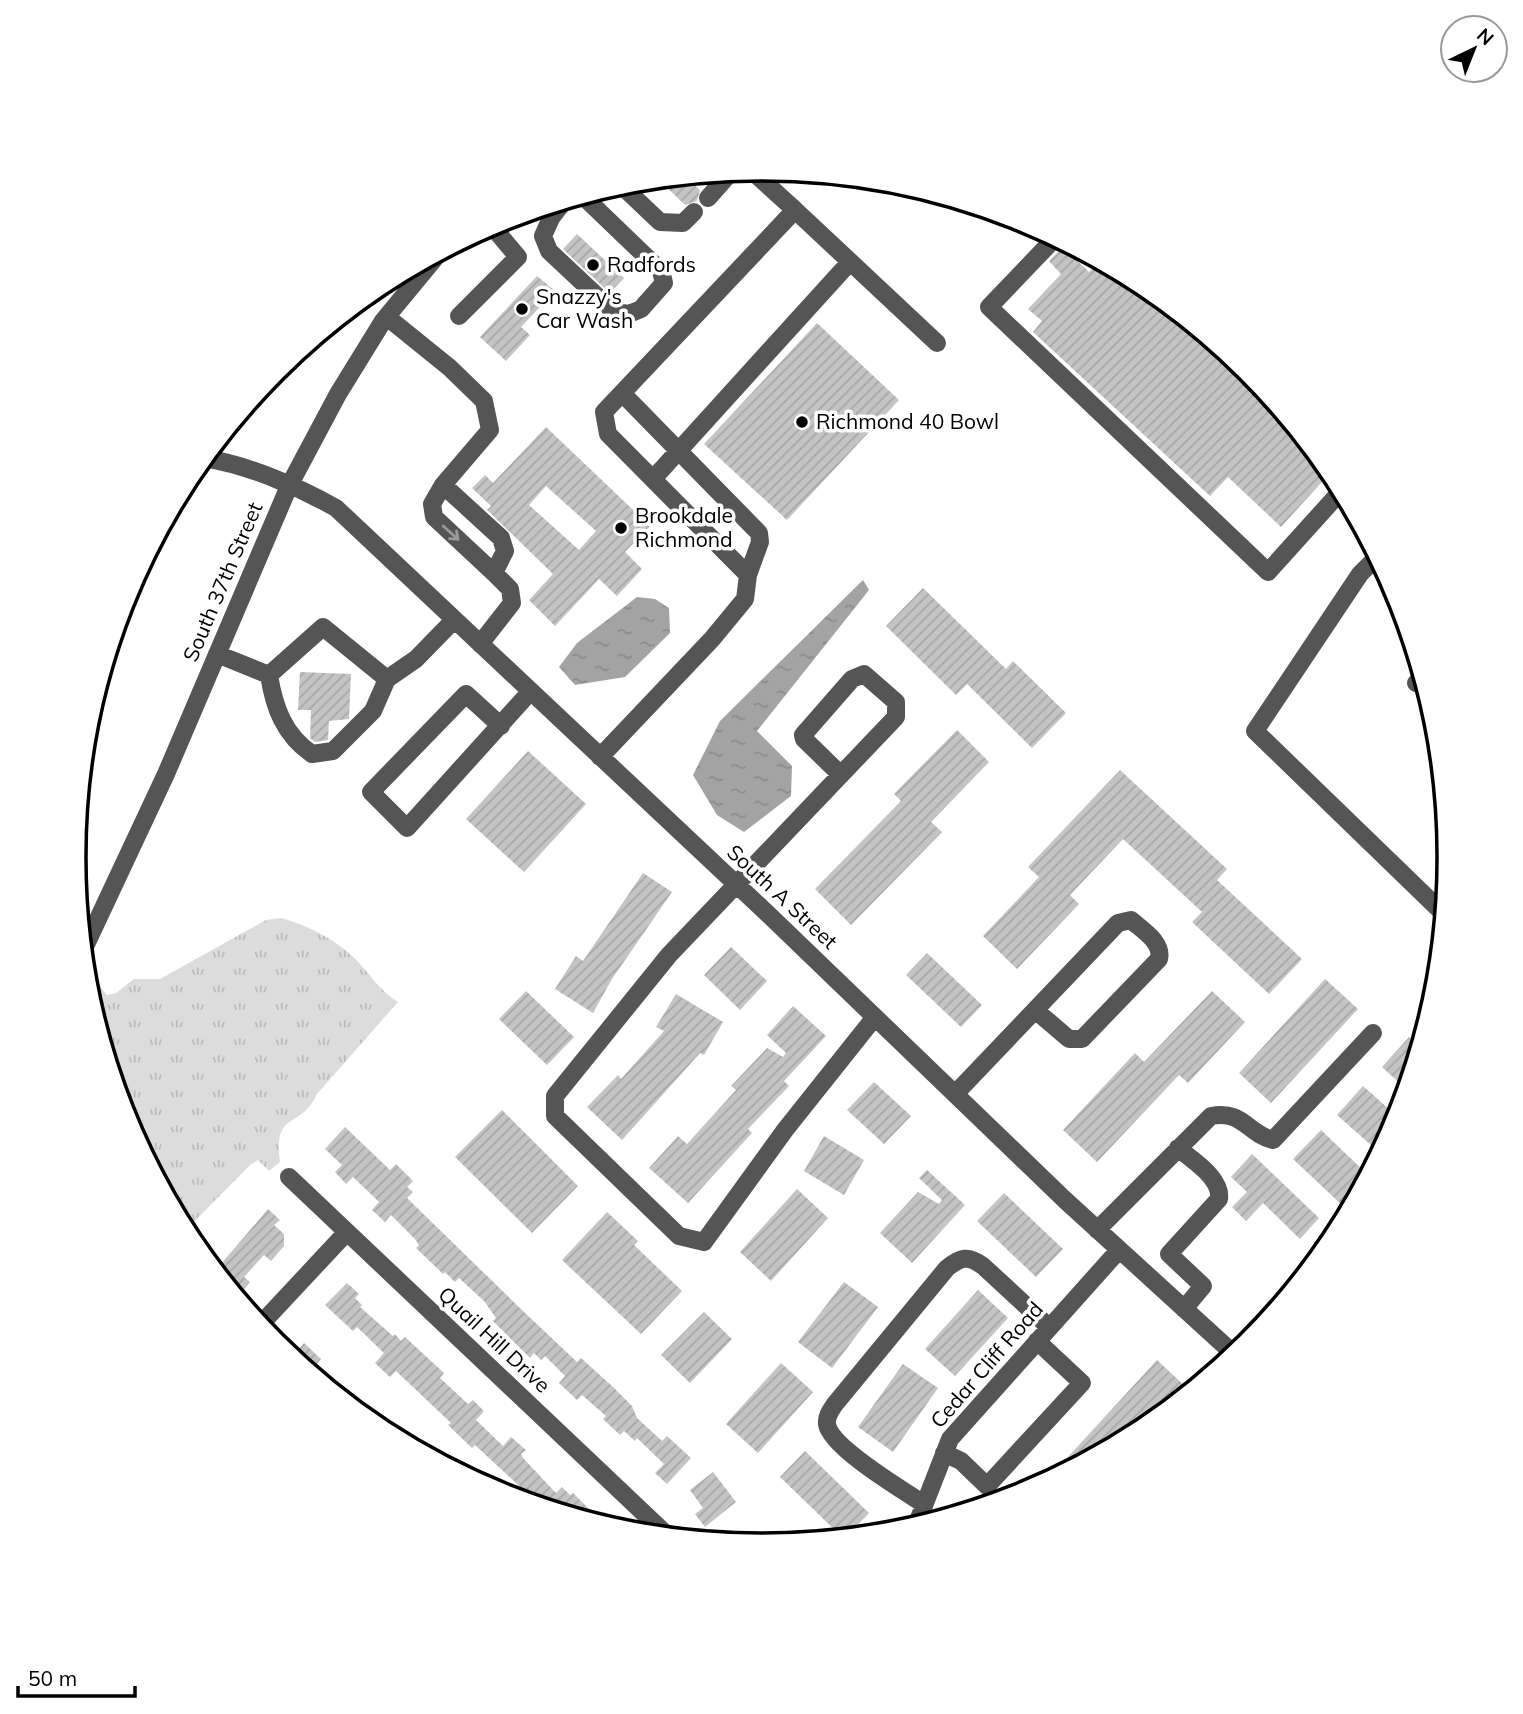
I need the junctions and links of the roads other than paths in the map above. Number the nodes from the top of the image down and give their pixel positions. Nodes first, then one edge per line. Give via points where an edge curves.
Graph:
1 (763, 181) edge
2 (721, 183) edge
3 (631, 194) edge
4 (708, 198) dead end
5 (590, 203) edge
6 (795, 210) junction
7 (694, 212) dead end
8 (554, 214) edge
9 (499, 235) edge
10 (1048, 246) edge
11 (850, 262) junction
12 (423, 272) edge
13 (460, 316) dead end
14 (387, 317) junction
15 (937, 343) dead end
16 (622, 393) junction
17 (679, 450) junction
18 (216, 459) edge
19 (653, 479) junction
20 (443, 485) junction
21 (289, 486) junction
22 (1334, 499) edge
23 (1370, 563) edge
24 (494, 573) junction
25 (748, 575) junction
26 (454, 620) junction
27 (480, 644) junction
28 (217, 654) junction
29 (269, 675) junction
30 (387, 679) junction
31 (530, 692) junction
32 (501, 726) junction
33 (600, 757) junction
34 (841, 775) junction
35 (736, 885) junction
36 (1435, 906) edge
37 (91, 934) edge
38 (1035, 1010) junction
39 (875, 1017) junction
40 (1373, 1033) dead end
41 (956, 1094) junction
42 (1178, 1148) junction
43 (289, 1177) dead end
44 (1097, 1230) junction
45 (346, 1233) junction
46 (1119, 1250) junction
47 (1184, 1309) junction
48 (267, 1317) edge
49 (1043, 1334) junction
50 (1226, 1347) edge
51 (944, 1453) junction
52 (924, 1504) junction
53 (921, 1514) edge
54 (655, 1524) edge

1 - 6 street
2 - 4 street
3 - 7 street via 660,222 684,223
5 - 8 street via 661,271 664,283 641,310 614,312 549,251 543,236
6 - 11 street
6 - 16 street
9 - 13 street via 518,257
10 - 22 street via 989,307 1268,572
11 - 15 street
11 - 17 street
12 - 14 street, South 37th Street
14 - 20 street via 484,401 490,430
14 - 21 street, South 37th Street via 338,394
16 - 17 street
16 - 19 street via 604,412 608,434
17 - 19 street
17 - 25 street via 759,533
18 - 21 street, South A Street
19 - 25 street
20 - 24 street via 501,538 505,551
20 -> 24 street via 432,504 434,517
21 - 26 street, South A Street via 336,508
21 - 28 street, South 37th Street
23 - 36 street via 1255,731
24 - 27 street via 510,589 512,603
25 - 33 street via 745,599
26 - 27 street, South A Street
26 - 30 street via 416,659
27 - 31 street, South A Street
28 - 29 street
28 - 37 street, South 37th Street
29 - 30 street via 323,627
29 - 30 street via 274,707 297,744 312,754 333,751 373,711
31 - 32 street
31 - 33 street, South A Street
32 - 32 street via 407,828 371,792 466,694
33 - 35 street, South A Street
34 - 34 street via 898,712 897,702 864,674 852,679 803,735
34 - 35 street
35 - 39 street, South A Street
35 - 39 street via 669,956 555,1096 555,1116 679,1236 704,1242
38 - 38 street via 1118,923 1130,920 1161,951 1159,959 1082,1039 1069,1039
38 - 41 street
39 - 41 street, South A Street
40 - 42 street via 1273,1140 1262,1137 1238,1117 1223,1113 1211,1116
41 - 44 street, South A Street
42 - 44 street
42 - 47 street via 1220,1191 1219,1199 1169,1254 1203,1286
43 - 45 street, Quail Hill Drive
44 - 46 street, South A Street
45 - 48 street
45 - 54 street, Quail Hill Drive
46 - 47 street, South A Street
46 - 49 street, Cedar Cliff Road
47 - 50 street, South A Street
49 - 51 street, Cedar Cliff Road via 969,1415
49 - 51 street via 1082,1383 987,1486 961,1461
49 - 52 street via 983,1266 972,1258 961,1258 947,1268 835,1404 827,1426 834,1438 892,1485
51 - 52 street, Cedar Cliff Road
52 - 53 street, Cedar Cliff Road

